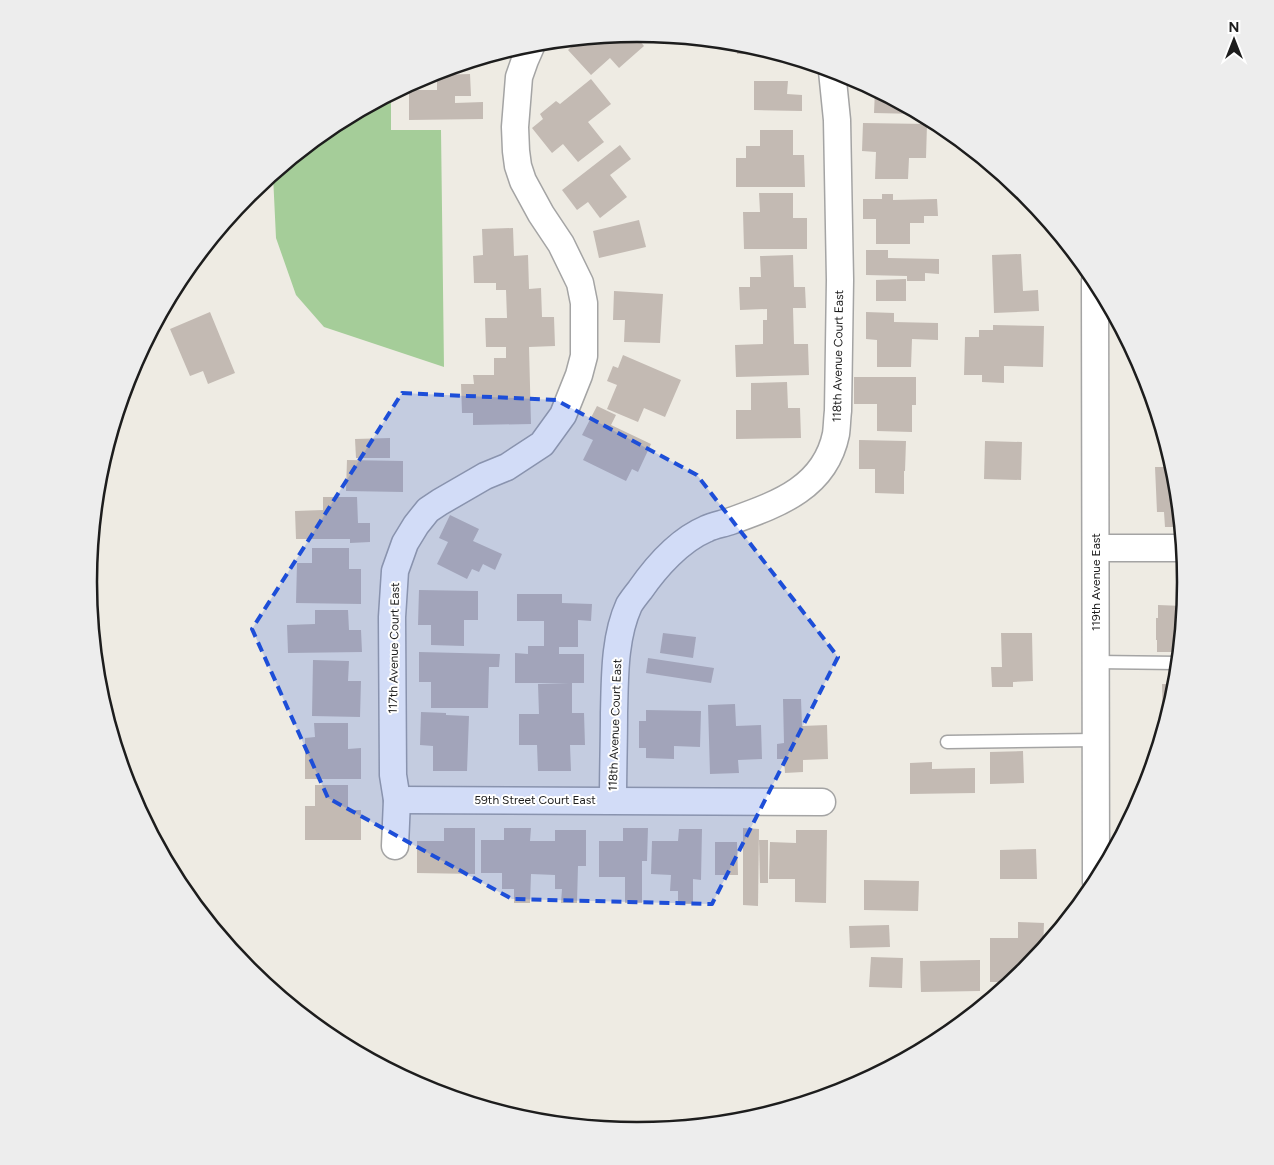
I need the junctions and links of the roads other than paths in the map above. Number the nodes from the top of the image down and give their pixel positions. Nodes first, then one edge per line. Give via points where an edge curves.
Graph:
1 (528, 54) edge
2 (833, 80) edge
3 (1095, 297) edge
4 (1096, 548) junction
5 (1176, 548) edge
6 (1096, 662) junction
7 (1171, 663) edge
8 (1096, 740) junction
9 (947, 742) dead end
10 (397, 800) junction
11 (613, 800) junction
12 (822, 802) dead end
13 (395, 846) dead end
14 (1096, 867) edge

1 - 10 street, 117th Avenue Court East via 519,77 515,127 518,166 523,181 580,283 584,303 584,356 562,415 542,444 428,510 405,543 396,571 392,617 393,775
2 - 11 street, 118th Avenue Court East via 837,120 840,280 838,411 832,448 813,480 798,492 686,540 652,572 630,604 617,652
3 - 4 street, 119th Avenue East
4 - 5 street
4 - 6 street, 119th Avenue East
6 - 7 lane
6 - 8 street, 119th Avenue East
8 - 9 lane
8 - 14 street, 119th Avenue East
10 - 11 street, 59th Street Court East
10 - 13 street, 117th Avenue Court East
11 - 12 street, 59th Street Court East

